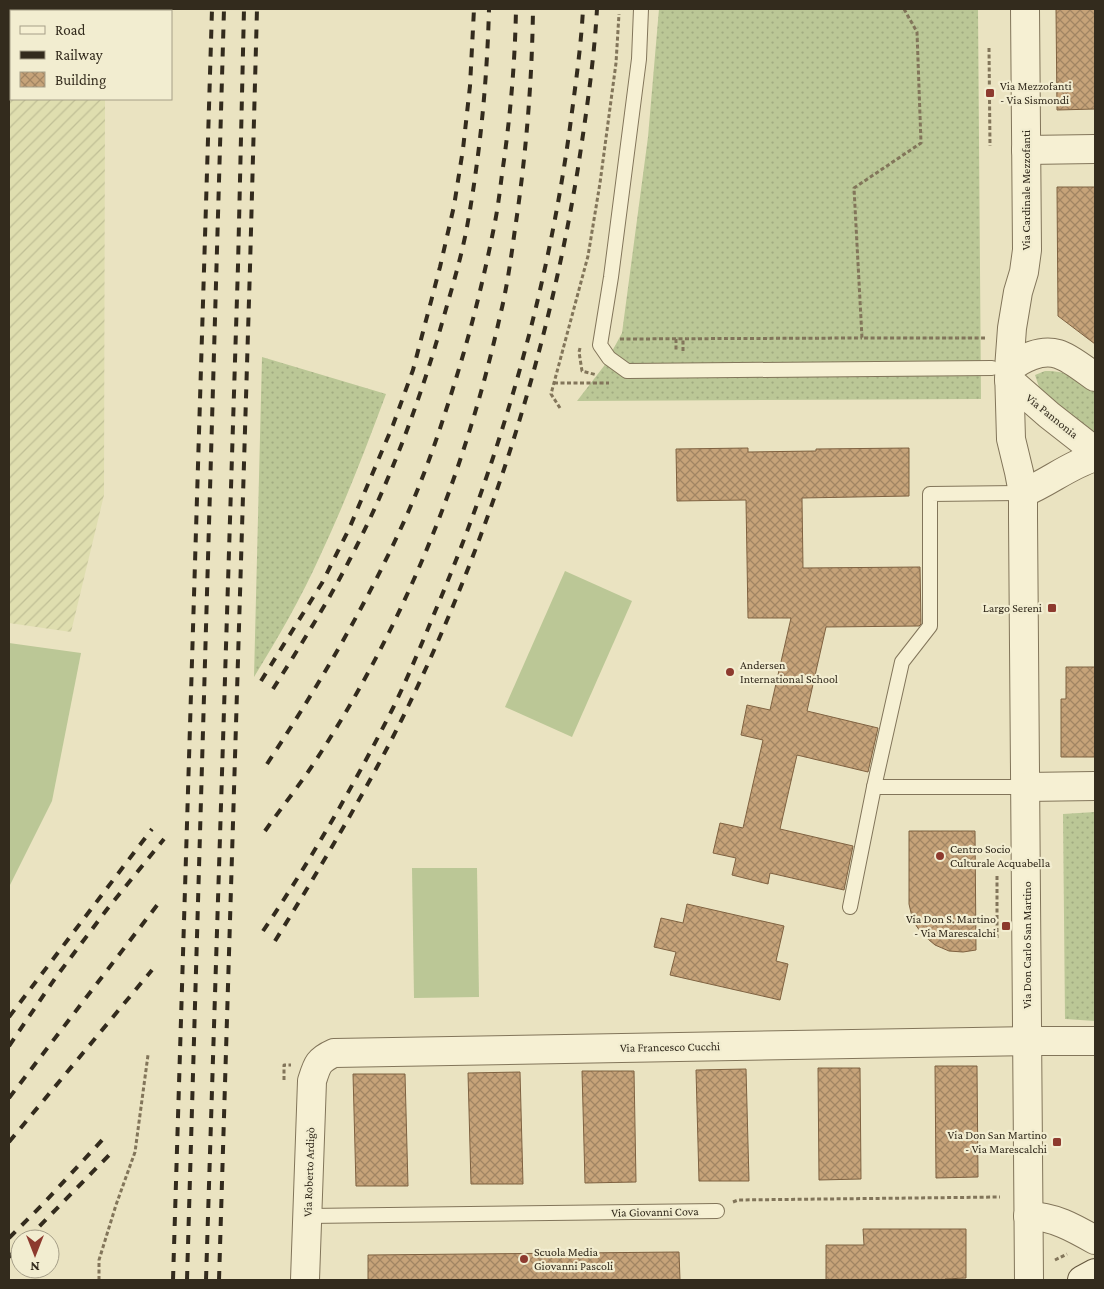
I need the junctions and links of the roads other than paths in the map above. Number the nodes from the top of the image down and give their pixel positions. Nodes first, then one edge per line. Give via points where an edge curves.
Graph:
1 (641, 9) edge
2 (1025, 9) edge
3 (1095, 149) edge
4 (1026, 150) junction
5 (1004, 372) junction
6 (1095, 377) edge
7 (1095, 451) edge
8 (1095, 457) edge
9 (1022, 494) junction
10 (1095, 786) edge
11 (874, 787) junction
12 (1026, 787) junction
13 (850, 907) dead end
14 (1027, 1041) junction
15 (1095, 1041) edge
16 (317, 1065) joint
17 (717, 1211) road end
18 (308, 1216) junction
19 (1028, 1216) junction
20 (1095, 1240) edge
21 (1095, 1274) edge
22 (306, 1280) edge
23 (1029, 1280) edge
24 (1082, 1280) edge

1 - 5 lane via 639,59 600,345 609,358 628,371
2 - 4 street, Via Cardinale Mezzofanti
3 - 4 street
4 - 5 street, Via Cardinale Mezzofanti via 1026,260
5 - 6 street via 1024,358 1057,354
5 - 7 street, Via Pannonia
5 - 9 street, Via Cardinale Mezzofanti via 1011,439
8 - 9 street
9 - 11 lane via 930,494 930,626 902,662
9 - 12 street, Via Don Carlo San Martino
10 - 12 street
11 - 12 lane
11 - 13 lane
12 - 14 street, Via Don Carlo San Martino
14 - 15 street, Via Francesco Cucchi
14 - 16 street, Via Francesco Cucchi via 334,1053
14 - 19 street, Via Don Carlo San Martino
16 - 18 street, Via Roberto Ardigò via 312,1080
17 - 18 lane, Via Giovanni Cova
18 - 22 street, Via Roberto Ardigò
19 - 20 street via 1059,1222
19 - 23 street, Via Don Carlo San Martino
21 - 24 street

